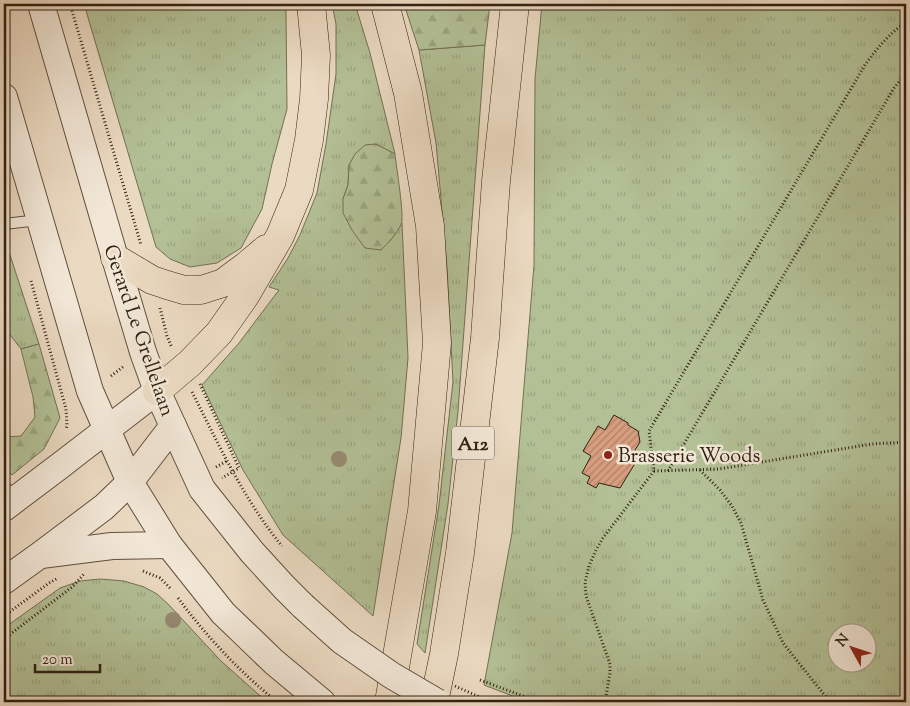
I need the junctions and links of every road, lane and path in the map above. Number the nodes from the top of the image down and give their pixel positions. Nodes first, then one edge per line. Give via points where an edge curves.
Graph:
1 (41, 4) edge
2 (70, 4) edge
3 (311, 4) edge
4 (385, 4) edge
5 (515, 4) edge
6 (906, 22) edge
7 (906, 73) edge
8 (4, 97) edge
9 (8, 126) edge
10 (4, 190) edge
11 (19, 222) edge
12 (280, 236) junction
13 (115, 258) junction
14 (30, 279) dead end
15 (152, 280) junction
16 (167, 336) junction
17 (143, 352) junction
18 (186, 367) junction
19 (90, 391) junction
20 (157, 391) junction
21 (172, 426) junction
22 (107, 430) junction
23 (906, 442) edge
24 (700, 470) junction
25 (668, 471) junction
26 (233, 472) junction
27 (654, 472) junction
28 (130, 482) junction
29 (202, 489) junction
30 (7, 498) edge
31 (169, 545) junction
32 (287, 553) dead end
33 (40, 555) junction
34 (138, 570) dead end
35 (78, 572) dead end
36 (63, 575) dead end
37 (4, 581) edge
38 (4, 616) edge
39 (4, 639) edge
40 (480, 680) dead end
41 (440, 696) edge
42 (276, 702) edge
43 (322, 702) edge
44 (388, 702) edge
45 (491, 702) edge
46 (539, 702) edge
47 (605, 702) edge
48 (830, 702) edge

1 - 13 street, Gerard Le Grellelaan
2 - 15 path
3 - 12 highway via 316,55 309,140 299,190
4 - 44 highway, A12 via 408,93 430,226 436,343 422,511
5 - 41 highway, A12 via 496,181 485,338
6 - 27 path via 880,45 865,65 649,431
7 - 25 path via 894,88
8 - 9 street
9 - 11 street
10 - 11 path
11 - 19 street
12 - 15 highway via 222,283 200,290 184,290
12 - 18 highway via 219,333
13 - 15 highway
13 - 17 street, Gerard Le Grellelaan
14 - 19 path via 66,409
15 - 16 path
16 - 17 path
16 - 18 path
17 - 19 path
17 - 20 street, Gerard Le Grellelaan
18 - 20 highway
18 - 26 path
18 - 26 path via 239,468
19 - 22 street
20 - 21 street, Gerard Le Grellelaan
20 - 22 street
21 - 28 street
21 - 29 street, Gerard Le Grellelaan
22 - 28 street
22 - 30 street
23 - 24 path via 872,444
24 - 25 path
24 - 48 path via 720,490 741,523 763,600 783,643
25 - 27 path
26 - 29 path
26 - 32 path
27 - 47 path via 596,550 585,582 586,596 610,664
28 - 31 street
28 - 33 street via 104,507
29 - 41 street, Gerard Le Grellelaan, bridge via 284,587 342,641 391,675
31 - 33 street via 112,546
31 - 43 street via 223,613
33 - 37 street
34 - 42 path via 160,578 208,636
35 - 39 path via 88,571
36 - 38 path
40 - 46 path
41 - 45 path, bridge via 472,695

